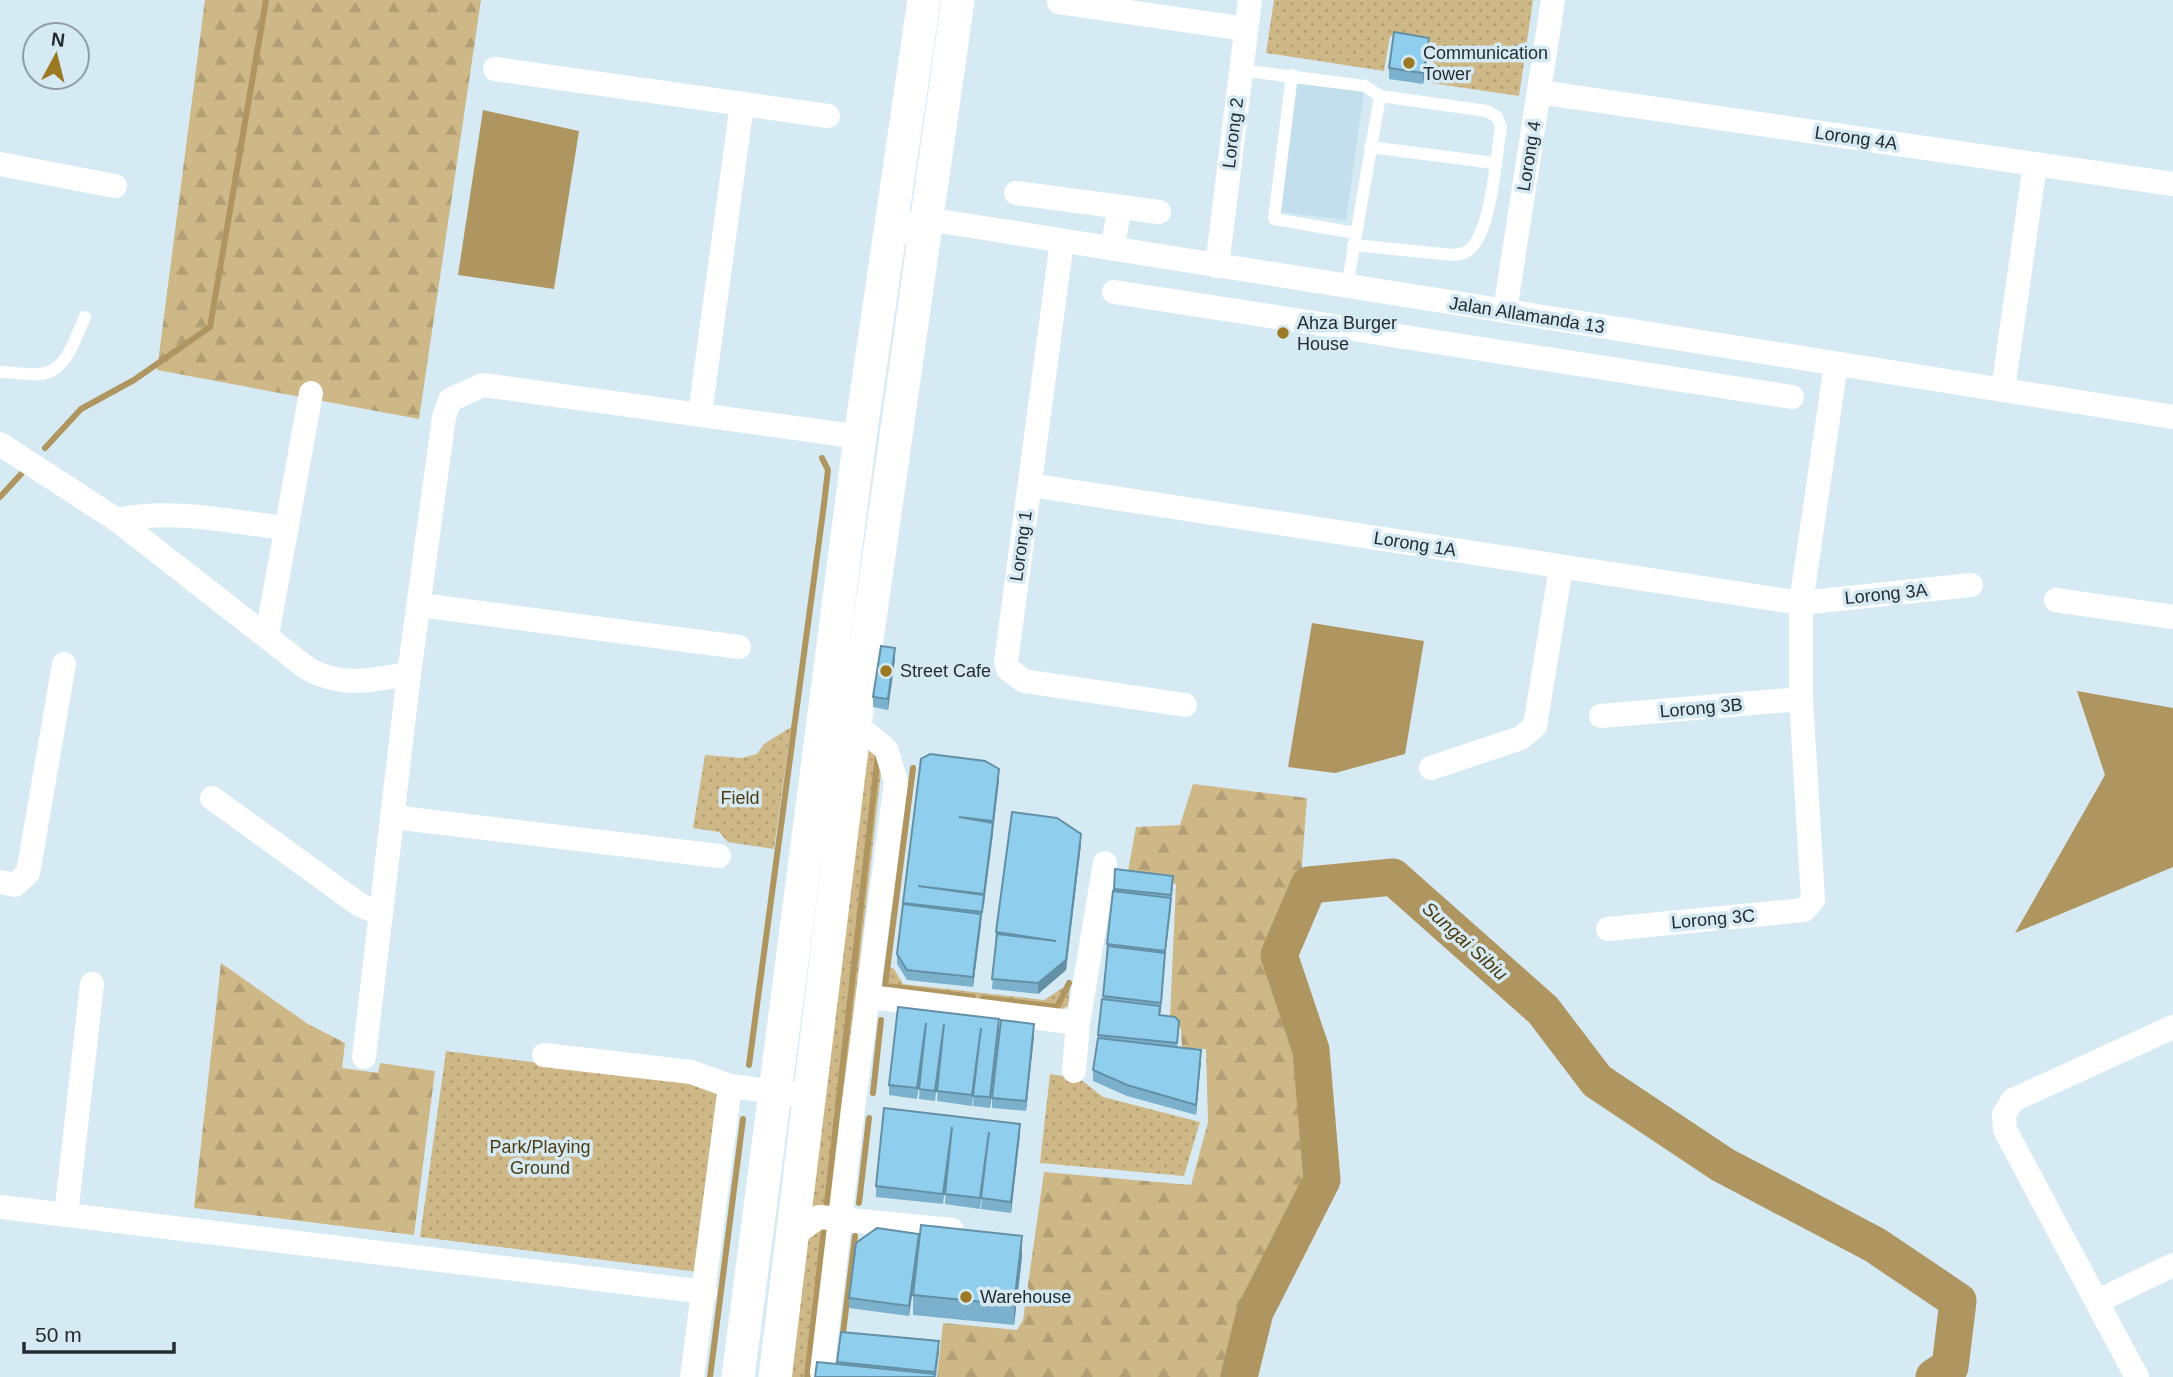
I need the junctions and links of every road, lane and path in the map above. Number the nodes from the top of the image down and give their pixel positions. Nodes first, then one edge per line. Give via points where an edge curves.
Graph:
1 (924, 0) edge
2 (958, 0) edge
3 (1250, 0) edge
4 (1553, 0) edge
5 (1059, 2) dead end
6 (1246, 29) junction
7 (495, 69) dead end
8 (1240, 70) junction
9 (1292, 75) junction
10 (1539, 92) junction
11 (1380, 96) junction
12 (743, 104) junction
13 (828, 116) dead end
14 (1370, 147) junction
15 (1494, 163) junction
16 (0, 164) edge
17 (2035, 164) junction
18 (2173, 184) edge
19 (115, 186) dead end
20 (1016, 193) dead end
21 (1120, 207) junction
22 (1159, 212) dead end
23 (927, 219) junction
24 (1354, 239) junction
25 (1062, 241) junction
26 (891, 243) junction
27 (1112, 249) junction
28 (1217, 266) junction
29 (1317, 282) junction
30 (1347, 286) junction
31 (1114, 292) dead end
32 (1505, 311) junction
33 (85, 317) dead end
34 (1312, 323) junction
35 (1680, 339) junction
36 (1836, 364) junction
37 (0, 372) edge
38 (1676, 379) junction
39 (2003, 390) junction
40 (311, 393) dead end
41 (1792, 397) dead end
42 (701, 414) junction
43 (2173, 418) edge
44 (860, 437) junction
45 (0, 444) edge
46 (1030, 485) junction
47 (117, 520) junction
48 (287, 528) junction
49 (1561, 567) junction
50 (1971, 585) dead end
51 (2056, 600) dead end
52 (1801, 603) junction
53 (420, 605) junction
54 (2173, 617) edge
55 (267, 635) junction
56 (740, 647) dead end
57 (64, 664) dead end
58 (409, 674) junction
59 (1801, 699) junction
60 (1185, 705) dead end
61 (1601, 716) dead end
62 (856, 724) junction
63 (1431, 768) dead end
64 (212, 798) dead end
65 (393, 817) junction
66 (719, 856) dead end
67 (1105, 863) dead end
68 (0, 882) edge
69 (381, 914) junction
70 (1608, 929) dead end
71 (92, 984) dead end
72 (870, 997) junction
73 (1078, 1023) junction
74 (2173, 1027) edge
75 (544, 1055) dead end
76 (364, 1057) dead end
77 (1074, 1071) dead end
78 (730, 1086) junction
79 (776, 1093) junction
80 (808, 1096) junction
81 (0, 1207) edge
82 (66, 1215) junction
83 (842, 1217) junction
84 (973, 1233) edge
85 (790, 1245) junction
86 (2173, 1265) edge
87 (705, 1292) junction
88 (2098, 1301) junction
89 (822, 1373) edge
90 (692, 1377) edge
91 (738, 1377) edge
92 (775, 1377) edge
93 (2137, 1377) edge

1 - 26 street
2 - 23 street
3 - 6 street, Lorong 2
4 - 10 street, Lorong 4
5 - 6 street
6 - 8 street, Lorong 2
7 - 12 street
8 - 9 lane
8 - 28 street, Lorong 2
9 - 11 lane via 1365,86
9 - 24 lane via 1274,219
10 - 17 street, Lorong 4A
10 - 32 street, Lorong 4
11 - 14 lane
11 - 15 lane via 1487,111 1497,117 1501,127
12 - 13 street
12 - 42 street
14 - 15 lane
14 - 24 lane
15 - 24 lane via 1483,228 1473,247 1464,253
16 - 19 street
17 - 18 street, Lorong 4A
17 - 39 street
20 - 21 street
21 - 22 street
21 - 27 street
23 - 25 street, Jalan Allamanda 13
23 - 26 street via 904,226
23 - 62 street
24 - 30 lane
25 - 27 street, Jalan Allamanda 13
25 - 46 street, Lorong 1
26 - 44 street
27 - 28 street, Jalan Allamanda 13
28 - 29 street, Jalan Allamanda 13
29 - 30 street, Jalan Allamanda 13
29 - 34 street
30 - 32 street, Jalan Allamanda 13
31 - 34 street
32 - 35 street, Jalan Allamanda 13
33 - 37 lane via 65,360 55,370 37,375
34 - 38 street
35 - 36 street, Jalan Allamanda 13
35 - 38 street
36 - 39 street, Jalan Allamanda 13
36 - 52 street
38 - 41 street
39 - 43 street, Jalan Allamanda 13
40 - 48 street
42 - 44 street
42 - 53 street via 483,385 450,400
44 - 79 street
45 - 47 street
46 - 49 street, Lorong 1A
46 - 60 street, Lorong 1 via 1008,670 1024,681
47 - 48 street via 170,515
47 - 55 street
48 - 55 street
49 - 52 street, Lorong 1A
49 - 63 street via 1535,726 1521,738
50 - 52 street, Lorong 3A
51 - 54 street
52 - 59 street
53 - 56 street
53 - 58 street
55 - 58 street via 308,670 328,680 356,683
57 - 68 street via 28,873 15,885
58 - 65 street
59 - 61 street, Lorong 3B
59 - 70 street, Lorong 3C via 1813,900 1804,910
62 - 72 street via 886,749 896,782
62 - 80 street
64 - 69 street via 360,905
65 - 66 street
65 - 69 street
67 - 73 street
69 - 76 street
71 - 82 street
72 - 73 street
72 - 83 street
73 - 77 street
74 - 88 street via 2013,1100 2004,1114 2005,1130
75 - 78 street via 691,1072
78 - 79 street
78 - 87 street
79 - 80 street
79 - 91 street
80 - 85 street
81 - 82 street
82 - 87 street
83 - 84 street
83 - 85 street via 809,1222
83 - 89 street
85 - 92 street
86 - 88 street
87 - 90 street
88 - 93 street

